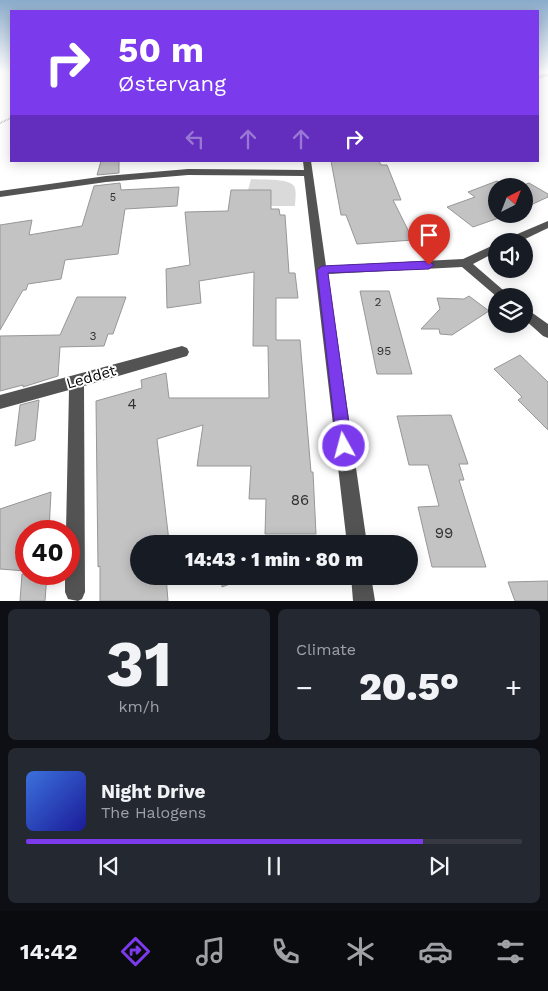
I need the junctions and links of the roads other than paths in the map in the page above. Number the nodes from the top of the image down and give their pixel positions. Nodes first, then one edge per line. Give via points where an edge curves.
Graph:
1 (307, 167) edge
2 (0, 194) edge
3 (548, 224) edge
4 (529, 233) edge
5 (488, 252) edge
6 (464, 263) junction
7 (322, 270) junction
8 (494, 288) edge
9 (533, 320) edge
10 (548, 332) edge
11 (182, 352) dead end
12 (77, 381) junction
13 (0, 402) edge
14 (356, 535) edge
15 (362, 585) edge
16 (75, 592) dead end
17 (364, 601) edge

1 - 2 street via 106,179
1 - 7 street
3 - 4 street
5 - 6 street
6 - 7 street
6 - 8 street
7 - 14 street
9 - 10 street
11 - 12 street, Leddet
12 - 13 street, Leddet
12 - 16 street
15 - 17 street

